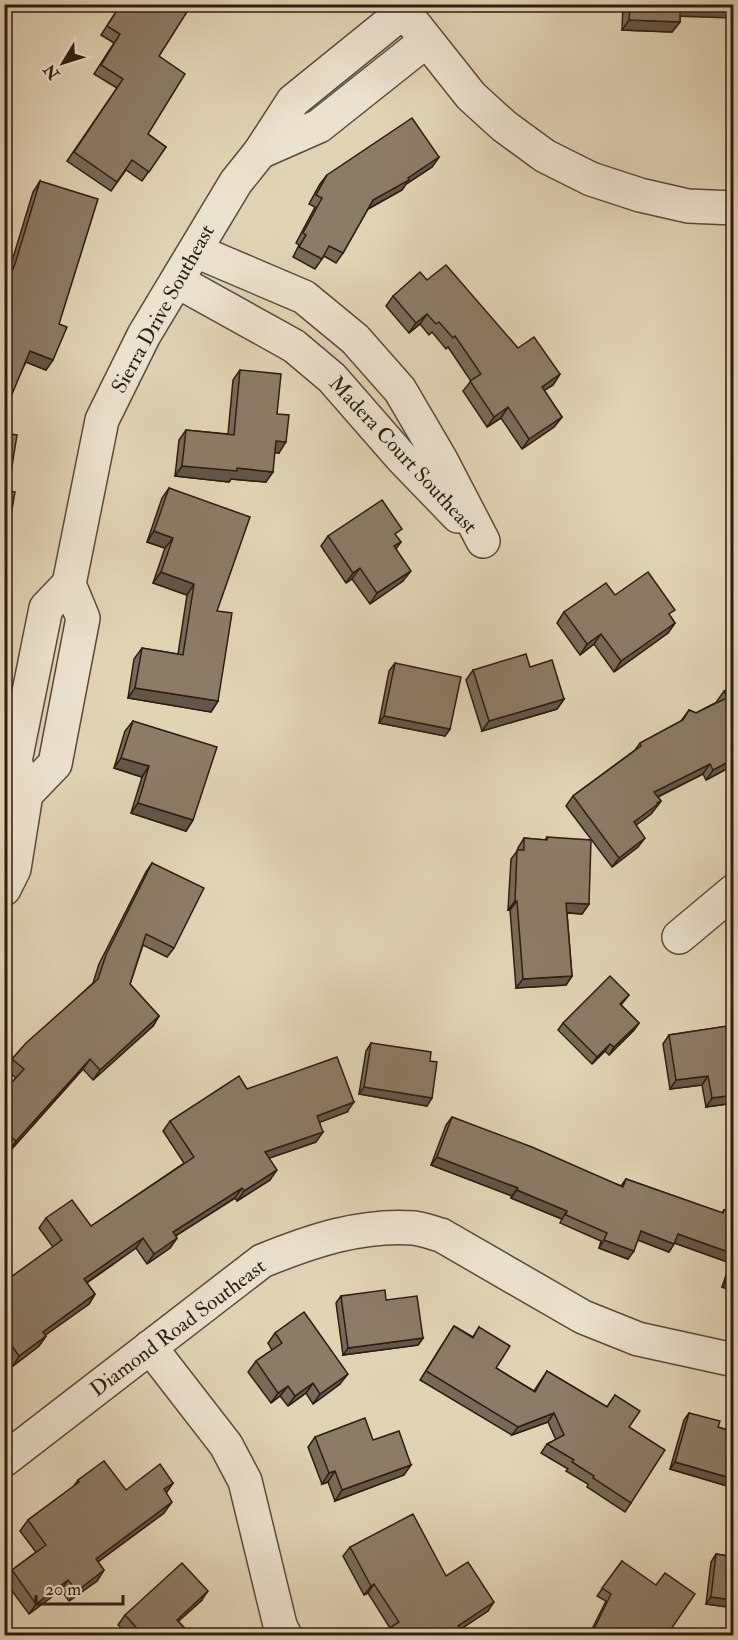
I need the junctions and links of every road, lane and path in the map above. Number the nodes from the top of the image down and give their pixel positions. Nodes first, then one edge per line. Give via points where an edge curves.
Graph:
1 (400, 8) edge
2 (426, 41) junction
3 (260, 152) junction
4 (734, 208) edge
5 (196, 250) junction
6 (177, 281) junction
7 (4, 889) edge
8 (734, 891) edge
9 (679, 937) dead end
10 (150, 1347) junction
11 (734, 1360) edge
12 (4, 1460) edge
13 (285, 1635) edge

1 - 2 street
1 - 3 street, Sierra Drive Southeast via 293,101
2 - 3 street, Sierra Drive Southeast via 319,126
2 - 4 street via 471,96 545,156 591,179 640,195 688,206
3 - 5 street, Sierra Drive Southeast via 236,182
5 - 6 street, Sierra Drive Southeast
5 - 6 street, Madera Court Southeast via 304,297 355,339 400,390 483,541 401,457 332,378 294,346
6 - 7 street, Sierra Drive Southeast via 144,335 102,420 69,584 83,618 55,764 26,794 14,869
8 - 9 street
10 - 11 street, Diamond Road Southeast via 262,1261 300,1245 362,1229 416,1228 441,1235 583,1317 638,1339
10 - 12 street, Diamond Road Southeast
10 - 13 street via 226,1445 245,1482

